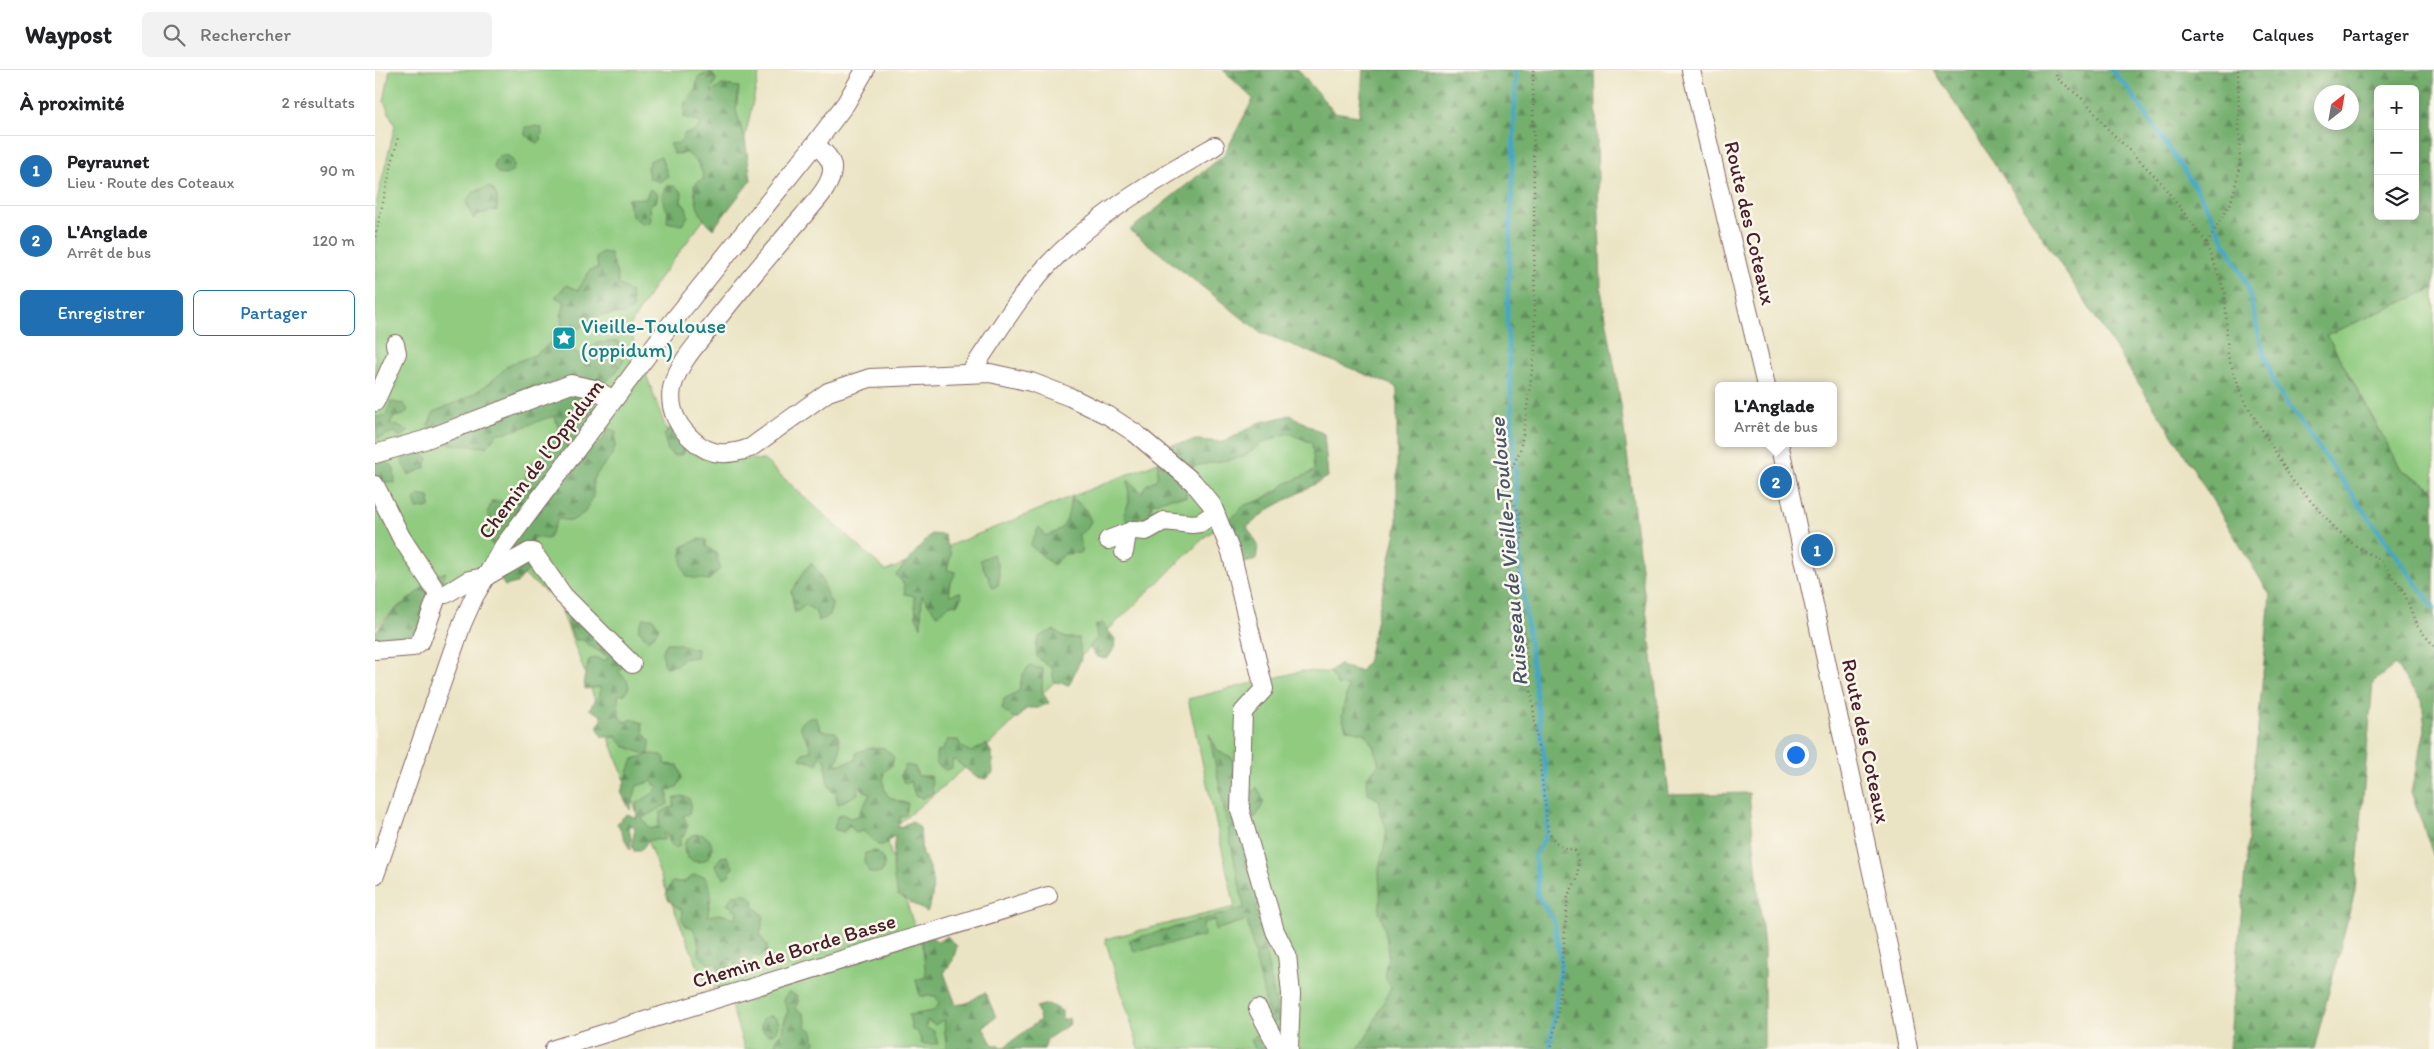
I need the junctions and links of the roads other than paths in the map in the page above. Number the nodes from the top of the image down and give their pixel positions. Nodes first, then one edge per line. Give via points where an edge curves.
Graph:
1 (865, 70) edge
2 (1691, 70) edge
3 (815, 144) junction
4 (1215, 146) dead end
5 (395, 344) dead end
6 (971, 373) junction
7 (1764, 382) edge
8 (613, 400) junction
9 (375, 402) edge
10 (1780, 447) edge
11 (375, 454) edge
12 (375, 486) edge
13 (1215, 513) junction
14 (1127, 533) junction
15 (1108, 540) dead end
16 (1124, 552) dead end
17 (485, 577) junction
18 (438, 594) junction
19 (375, 650) edge
20 (632, 664) dead end
21 (375, 875) edge
22 (1048, 896) dead end
23 (1258, 1009) dead end
24 (554, 1049) edge
25 (1279, 1049) edge
26 (1289, 1049) edge
27 (1907, 1049) edge

1 - 3 street, Chemin de l'Oppidum via 846,103
2 - 7 street, Route des Coteaux
3 - 6 street via 832,163 829,181 678,371 672,389 672,403 674,417 683,432 710,452 736,453 750,448 828,392 847,384 870,378
3 - 8 street, Chemin de l'Oppidum
4 - 6 street via 1133,195 1045,268
5 - 9 street via 397,353
6 - 13 street via 990,373 1031,382 1109,416 1135,433 1193,482
8 - 11 street via 595,390 571,384 424,440
8 - 17 street, Chemin de l'Oppidum via 503,547
10 - 27 street, Route des Coteaux via 1891,960
12 - 18 street via 401,537
13 - 14 street via 1200,523 1164,521 1146,531
13 - 26 street via 1231,552 1264,689 1243,712 1240,810 1275,931 1287,955 1291,994
14 - 15 street
14 - 16 street
17 - 18 street via 469,580 447,594
17 - 20 street via 533,552 563,595
17 - 21 street, Chemin de l'Oppidum via 462,624
18 - 19 street via 421,641 413,647
22 - 24 street, Chemin de Borde Basse
23 - 25 street

